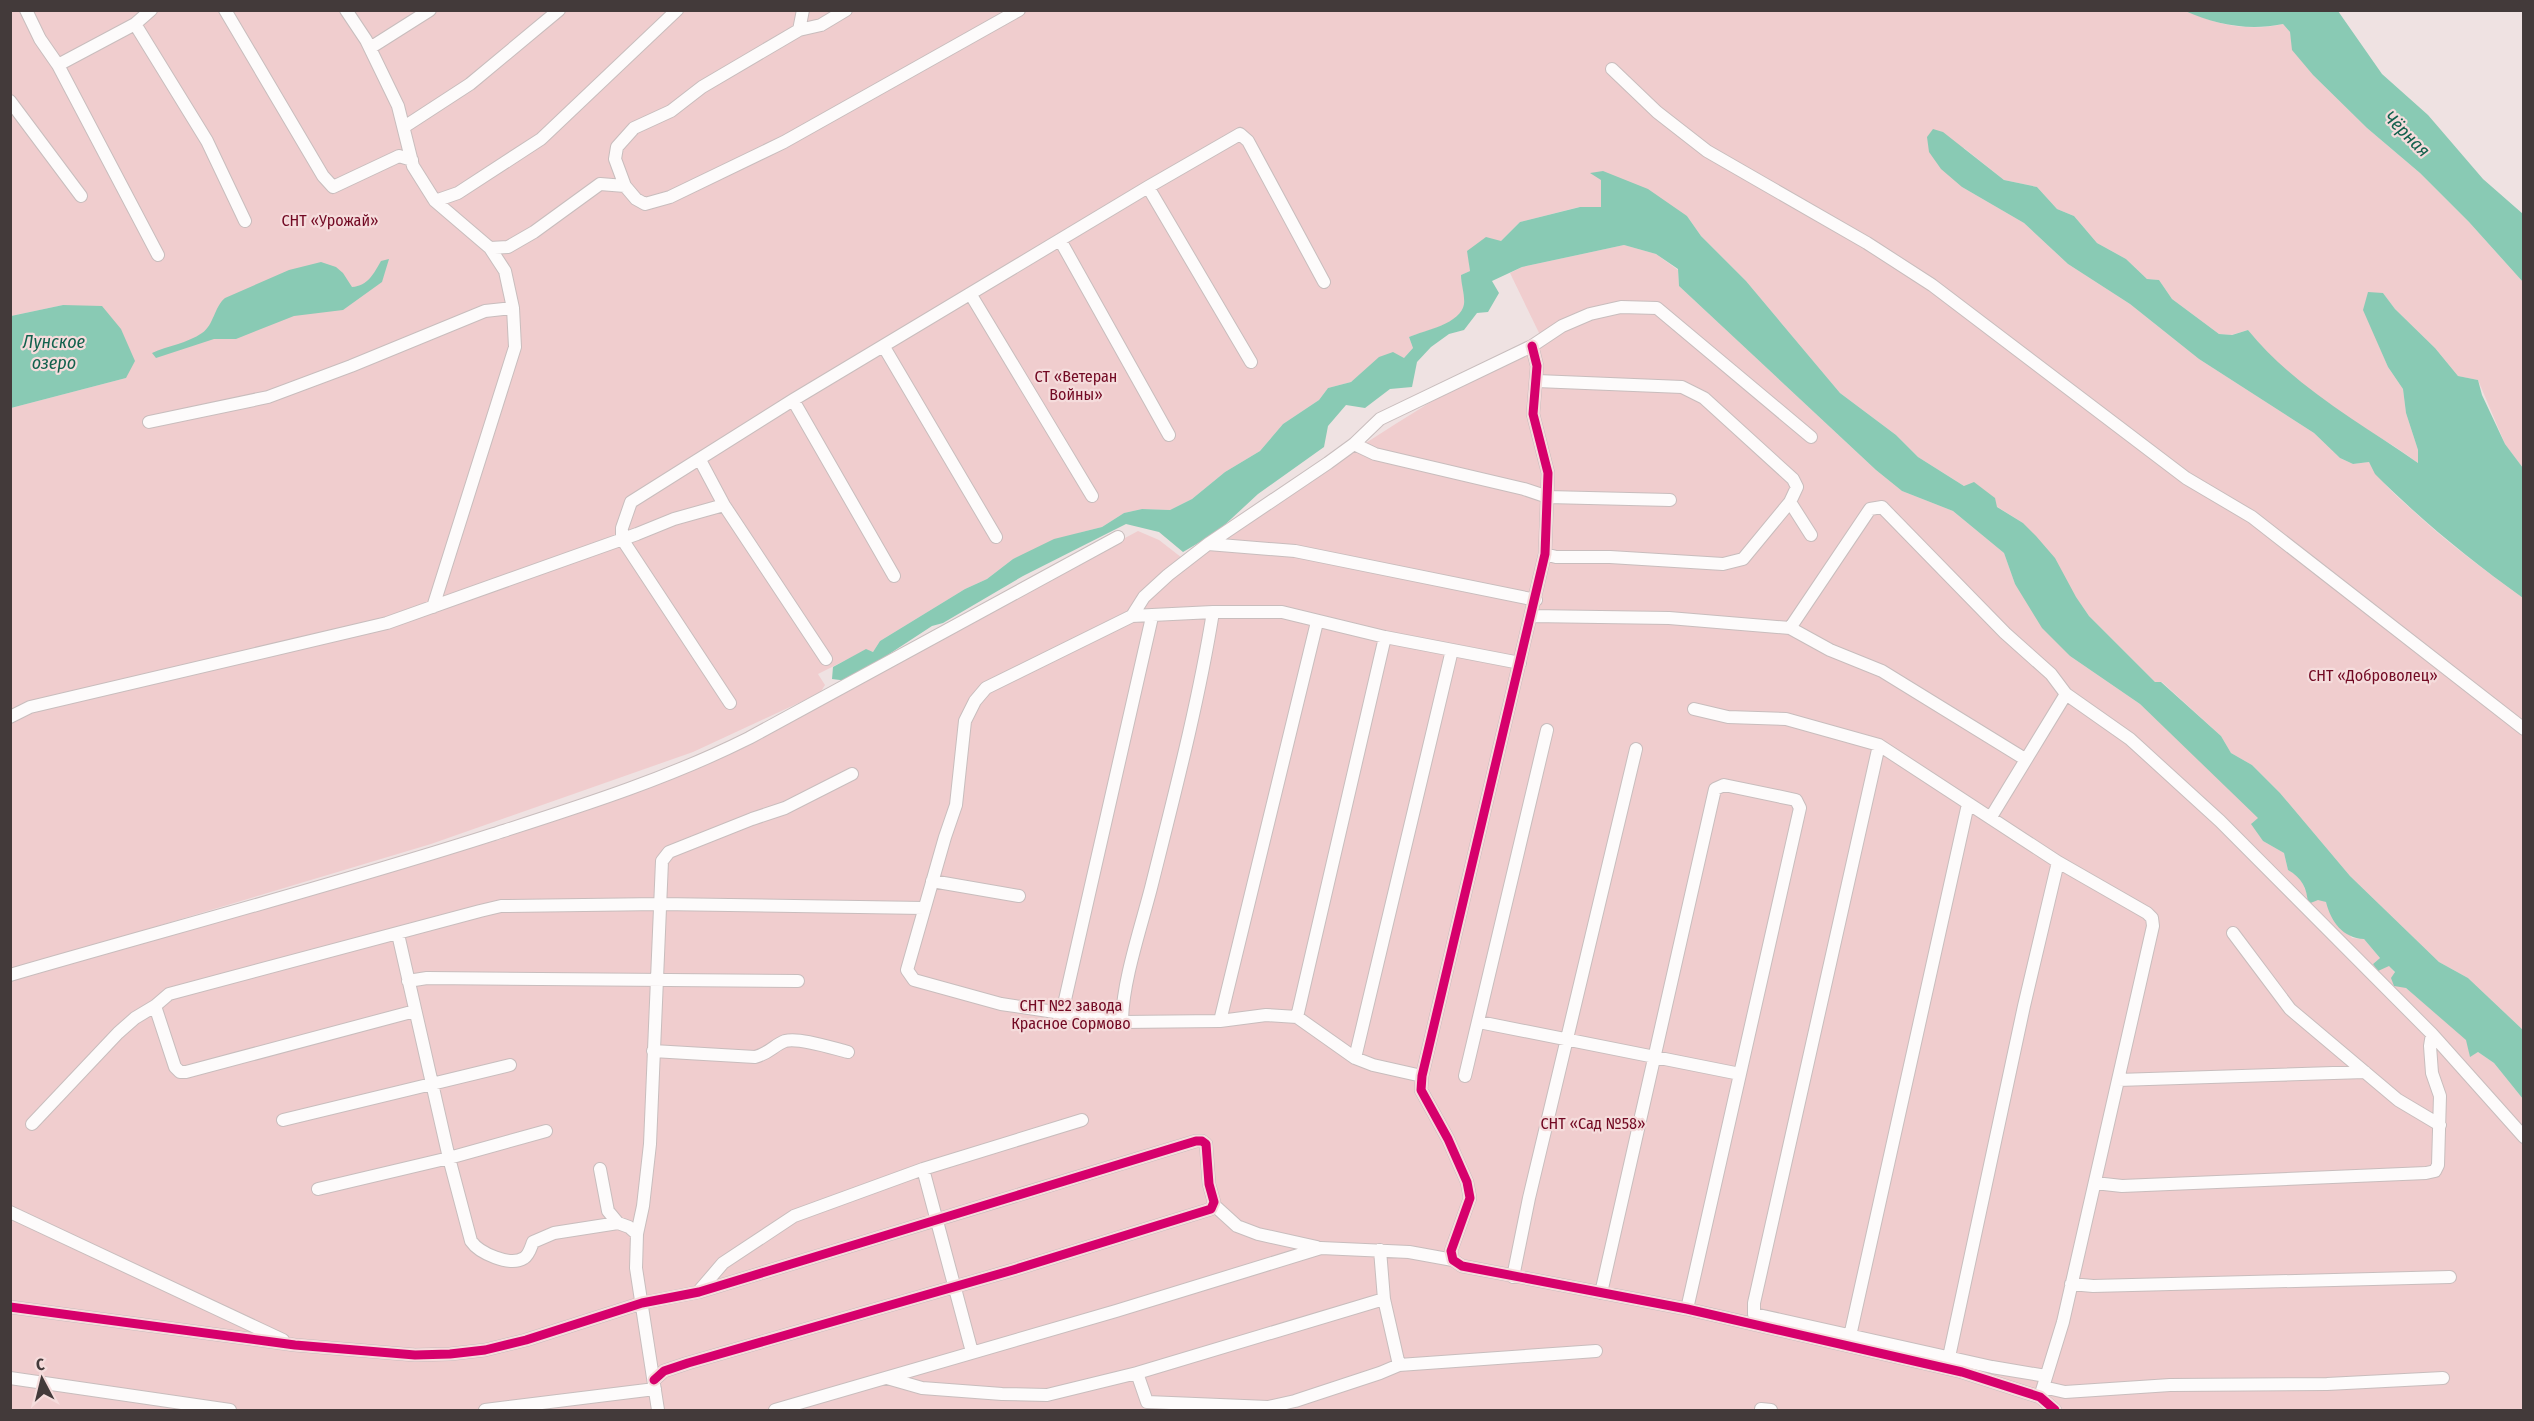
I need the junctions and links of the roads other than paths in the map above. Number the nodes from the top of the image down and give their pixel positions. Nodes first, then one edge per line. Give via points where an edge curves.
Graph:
1 (26, 10) edge
2 (151, 10) edge
3 (225, 10) edge
4 (346, 10) edge
5 (430, 10) edge
6 (559, 10) edge
7 (677, 10) edge
8 (803, 10) edge
9 (846, 10) edge
10 (1019, 10) edge
11 (135, 24) junction
12 (799, 30) junction
13 (370, 48) junction
14 (58, 65) junction
15 (1612, 69) dead end
16 (10, 101) edge
17 (404, 127) junction
18 (412, 160) junction
19 (625, 186) junction
20 (1148, 187) junction
21 (81, 196) dead end
22 (435, 201) junction
23 (245, 221) dead end
24 (1060, 240) junction
25 (490, 248) junction
26 (158, 255) dead end
27 (1324, 282) dead end
28 (971, 295) junction
29 (513, 308) junction
30 (1532, 346) junction
31 (884, 347) junction
32 (1251, 362) dead end
33 (1537, 381) junction
34 (793, 400) junction
35 (149, 422) dead end
36 (1169, 435) dead end
37 (1811, 437) dead end
38 (1354, 444) junction
39 (699, 460) junction
40 (1092, 496) dead end
41 (1548, 497) junction
42 (1670, 500) dead end
43 (1790, 502) junction
44 (724, 505) junction
45 (1811, 535) dead end
46 (996, 537) dead end
47 (1118, 537) dead end
48 (622, 539) junction
49 (1208, 544) junction
50 (1545, 554) junction
51 (894, 576) dead end
52 (1536, 600) junction
53 (433, 607) junction
54 (1213, 612) junction
55 (1132, 616) junction
56 (1531, 616) junction
57 (1152, 617) junction
58 (1317, 622) junction
59 (1790, 628) junction
60 (1385, 637) junction
61 (1452, 650) junction
62 (826, 659) dead end
63 (1520, 663) junction
64 (2066, 694) junction
65 (730, 703) dead end
66 (1694, 709) dead end
67 (10, 717) edge
68 (2523, 729) edge
69 (1547, 730) dead end
70 (1879, 745) junction
71 (1636, 749) dead end
72 (2025, 759) junction
73 (852, 774) dead end
74 (1968, 804) junction
75 (1991, 818) junction
76 (2058, 862) junction
77 (932, 881) junction
78 (1019, 896) dead end
79 (660, 904) junction
80 (924, 908) junction
81 (2233, 933) dead end
82 (398, 934) junction
83 (10, 975) edge
84 (657, 980) junction
85 (408, 981) junction
86 (798, 981) dead end
87 (155, 1006) junction
88 (415, 1011) junction
89 (1062, 1012) junction
90 (1297, 1017) junction
91 (1220, 1021) junction
92 (1122, 1022) junction
93 (1479, 1022) junction
94 (2432, 1034) junction
95 (1566, 1040) junction
96 (653, 1051) junction
97 (848, 1052) dead end
98 (1655, 1057) junction
99 (1355, 1058) junction
100 (510, 1065) dead end
101 (2365, 1072) junction
102 (1740, 1074) junction
103 (1422, 1076) junction
104 (1465, 1076) dead end
105 (2118, 1080) junction
106 (432, 1085) junction
107 (283, 1120) dead end
108 (1082, 1120) dead end
109 (32, 1124) dead end
110 (2440, 1125) junction
111 (546, 1131) dead end
112 (2523, 1137) edge
113 (449, 1158) junction
114 (600, 1168) dead end
115 (923, 1169) junction
116 (2094, 1183) junction
117 (318, 1189) dead end
118 (1215, 1206) junction
119 (10, 1212) edge
120 (935, 1218) junction
121 (618, 1223) junction
122 (637, 1234) junction
123 (1321, 1248) junction
124 (1380, 1250) junction
125 (1454, 1260) junction
126 (1513, 1277) junction
127 (2450, 1277) dead end
128 (2071, 1284) junction
129 (952, 1287) junction
130 (699, 1292) junction
131 (1601, 1293) junction
132 (1384, 1299) junction
133 (642, 1303) junction
134 (10, 1307) edge
135 (1687, 1309) junction
136 (1850, 1336) junction
137 (295, 1345) junction
138 (972, 1352) junction
139 (1596, 1352) dead end
140 (1949, 1357) junction
141 (1399, 1365) junction
142 (1137, 1374) junction
143 (10, 1378) edge
144 (886, 1378) junction
145 (2443, 1378) dead end
146 (654, 1384) junction
147 (2043, 1387) junction
148 (230, 1410) edge
149 (485, 1410) edge
150 (658, 1410) edge
151 (775, 1410) edge
152 (2055, 1410) edge

1 - 14 street
2 - 11 street
3 - 18 street via 333,187 399,156
4 - 13 street
5 - 13 street
6 - 17 street via 470,84
7 - 22 street via 542,139 458,193
8 - 12 street
9 - 12 street via 821,25
10 - 19 street via 784,142 670,197 645,204
11 - 14 street
11 - 23 street via 207,141
12 - 19 street via 702,87 671,111 634,128 617,147 615,159
13 - 17 street
14 - 26 street
15 - 68 street via 1657,112 1707,151 1932,285 2186,478 2252,517
16 - 21 street
17 - 18 street
18 - 22 street
19 - 25 street via 600,184 508,248
20 - 24 street
20 - 27 street via 1240,134 1248,141
20 - 32 street
22 - 25 street
24 - 28 street
24 - 36 street
25 - 29 street via 505,271
28 - 31 street
28 - 40 street
29 - 35 street via 485,310 268,396
29 - 53 street via 515,347
30 - 33 street
30 - 37 street via 1562,326 1590,314 1621,307 1657,308
30 - 38 street via 1380,419
31 - 34 street
31 - 46 street
33 - 41 street via 1533,414 1548,473
33 - 43 street via 1682,387 1704,398 1793,479 1797,487
34 - 39 street
34 - 51 street
38 - 41 street via 1375,454
38 - 49 street
39 - 44 street
39 - 48 street via 631,502
41 - 42 street
41 - 50 street
43 - 45 street
43 - 50 street via 1743,559 1723,564
44 - 48 street
44 - 62 street
47 - 83 street via 749,738 622,792 437,852
48 - 53 street
48 - 65 street
49 - 52 street via 1295,551
49 - 55 street via 1144,597
50 - 52 street
52 - 56 street
53 - 67 street via 387,623 30,707
54 - 57 street
54 - 58 street via 1282,612
54 - 92 street via 1202,681
55 - 57 street
55 - 77 street via 1010,675 986,688 975,701 965,721 956,805
56 - 59 street via 1660,617
56 - 63 street
57 - 89 street
58 - 60 street
58 - 91 street
59 - 64 street via 1870,509 1882,507 2005,633 2051,674
59 - 72 street via 1882,671
60 - 61 street
60 - 90 street
61 - 63 street
61 - 99 street
63 - 103 street
64 - 72 street
64 - 94 street via 2130,739 2220,821
66 - 70 street via 1728,717 1786,719
69 - 93 street
70 - 74 street
70 - 136 street via 1754,1303 1754,1314 1758,1316
71 - 95 street
72 - 75 street
73 - 79 street via 785,808 669,852 662,861
74 - 75 street
74 - 136 street
75 - 76 street
76 - 105 street via 2152,918
76 - 140 street
77 - 78 street
77 - 80 street
79 - 80 street
79 - 82 street via 501,906
79 - 84 street
80 - 89 street via 908,970 914,980 1001,1004
81 - 101 street via 2290,1009
82 - 85 street
82 - 87 street via 169,994
84 - 85 street
84 - 86 street
84 - 96 street
85 - 88 street
87 - 88 street via 180,1072
87 - 109 street via 118,1033
88 - 106 street
89 - 92 street
90 - 91 street via 1266,1015
90 - 99 street
91 - 92 street
93 - 95 street
93 - 104 street
94 - 110 street via 2430,1055 2440,1096
94 - 112 street
95 - 98 street
95 - 126 street
96 - 97 street via 755,1057 768,1054 786,1041 798,1041
96 - 122 street via 650,1144
98 - 102 street
98 - 102 street via 1715,789 1724,784 1796,800 1800,808
98 - 131 street
99 - 103 street
100 - 106 street
101 - 105 street
101 - 110 street via 2398,1100
102 - 135 street
103 - 125 street via 1421,1090 1448,1139 1470,1198 1451,1251
105 - 116 street
106 - 107 street
106 - 113 street
108 - 115 street
110 - 116 street via 2438,1165 2435,1171 2426,1173 2122,1186
111 - 113 street
113 - 117 street
113 - 121 street via 471,1241 484,1253 518,1260 527,1256 533,1242 554,1233
114 - 121 street via 608,1211
115 - 120 street
115 - 130 street via 794,1216 723,1263
116 - 128 street
118 - 120 street via 1207,1172 1208,1148 1202,1141
118 - 123 street via 1237,1226
118 - 129 street
119 - 137 street
120 - 129 street
120 - 130 street
121 - 122 street
122 - 133 street via 636,1268
123 - 124 street
123 - 138 street
124 - 125 street
124 - 132 street
125 - 126 street via 1462,1266
126 - 131 street
127 - 128 street
128 - 147 street
129 - 138 street
129 - 146 street via 688,1362 664,1371
130 - 133 street
131 - 135 street
132 - 141 street
132 - 142 street
133 - 137 street via 526,1340 462,1353 415,1355
133 - 146 street
134 - 137 street
135 - 147 street
136 - 140 street
138 - 144 street
139 - 141 street
140 - 147 street
141 - 142 street via 1268,1407 1147,1402
142 - 144 street via 1047,1395 922,1388
143 - 148 street
144 - 151 street
145 - 147 street via 2327,1384 2170,1385 2065,1392
146 - 149 street
146 - 150 street
147 - 152 street

